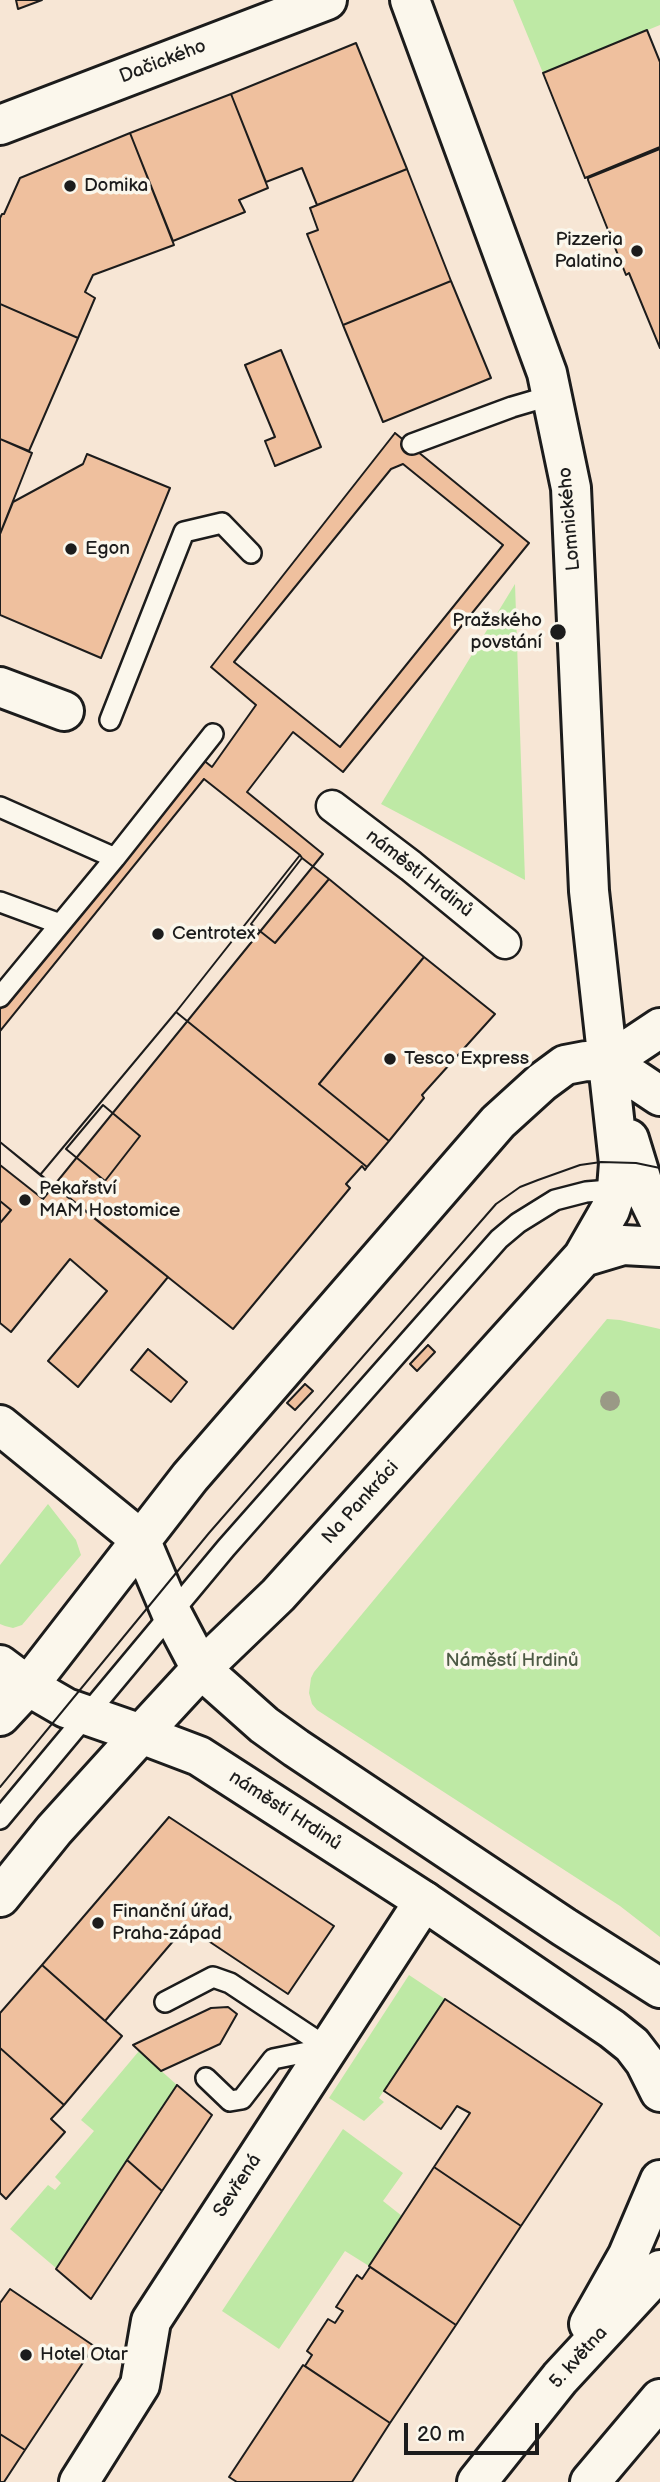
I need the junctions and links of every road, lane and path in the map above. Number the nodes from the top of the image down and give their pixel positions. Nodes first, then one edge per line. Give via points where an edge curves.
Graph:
1 (327, 0) edge
2 (410, 0) edge
3 (0, 125) edge
4 (553, 395) junction
5 (412, 444) dead end
6 (251, 553) dead end
7 (0, 687) edge
8 (64, 711) dead end
9 (110, 720) dead end
10 (213, 734) dead end
11 (332, 806) dead end
12 (0, 807) edge
13 (115, 858) junction
14 (0, 902) edge
15 (60, 924) junction
16 (505, 943) dead end
17 (0, 997) edge
18 (660, 1028) edge
19 (609, 1062) junction
20 (660, 1096) edge
21 (645, 1199) edge
22 (660, 1248) edge
23 (583, 1258) junction
24 (1, 1430) edge
25 (140, 1539) junction
26 (171, 1612) junction
27 (201, 1669) junction
28 (14, 1676) edge
29 (0, 1716) edge
30 (87, 1716) junction
31 (141, 1734) junction
32 (0, 1819) edge
33 (0, 1896) edge
34 (424, 1901) junction
35 (660, 1988) edge
36 (165, 2002) dead end
37 (328, 2048) junction
38 (206, 2078) dead end
39 (660, 2092) edge
40 (660, 2180) edge
41 (660, 2270) edge
42 (560, 2378) junction
43 (660, 2399) edge
44 (79, 2482) edge
45 (477, 2482) edge
46 (590, 2482) edge

1 - 3 street, Dačického
2 - 4 street, Lomnického
4 - 5 lane
4 - 19 street, Lomnického via 571,488 589,891
6 - 9 lane via 222,523 184,532
7 - 8 street
10 - 13 lane
11 - 16 street, náměstí Hrdinů
12 - 13 lane
13 - 15 lane
14 - 15 lane
15 - 17 lane
18 - 19 street
19 - 20 street
19 - 21 street, Lomnického
19 - 25 street via 565,1065 498,1122
21 - 23 street, Na Pankráci via 610,1209
21 - 26 lane via 586,1192 555,1200 499,1239
22 - 23 street via 623,1245
23 - 27 street, Na Pankráci via 278,1595
24 - 25 street
25 - 26 street
25 - 28 street
26 - 27 street
26 - 30 lane
27 - 31 street, Na Pankráci
27 - 35 street via 296,1748
28 - 29 street
28 - 30 street, náměstí Hrdinů
30 - 31 street, náměstí Hrdinů
30 - 32 lane
31 - 33 street, Na Pankráci
31 - 34 street, náměstí Hrdinů via 199,1756
34 - 37 street, Sevřená
34 - 39 street, náměstí Hrdinů via 632,2045
36 - 37 lane via 213,1977 230,1983
37 - 38 lane via 273,2059 242,2099 230,2101
37 - 44 street, Sevřená via 151,2321 140,2385
40 - 42 street via 628,2255
41 - 42 street, 5. května
42 - 45 street, 5. května
43 - 46 street

